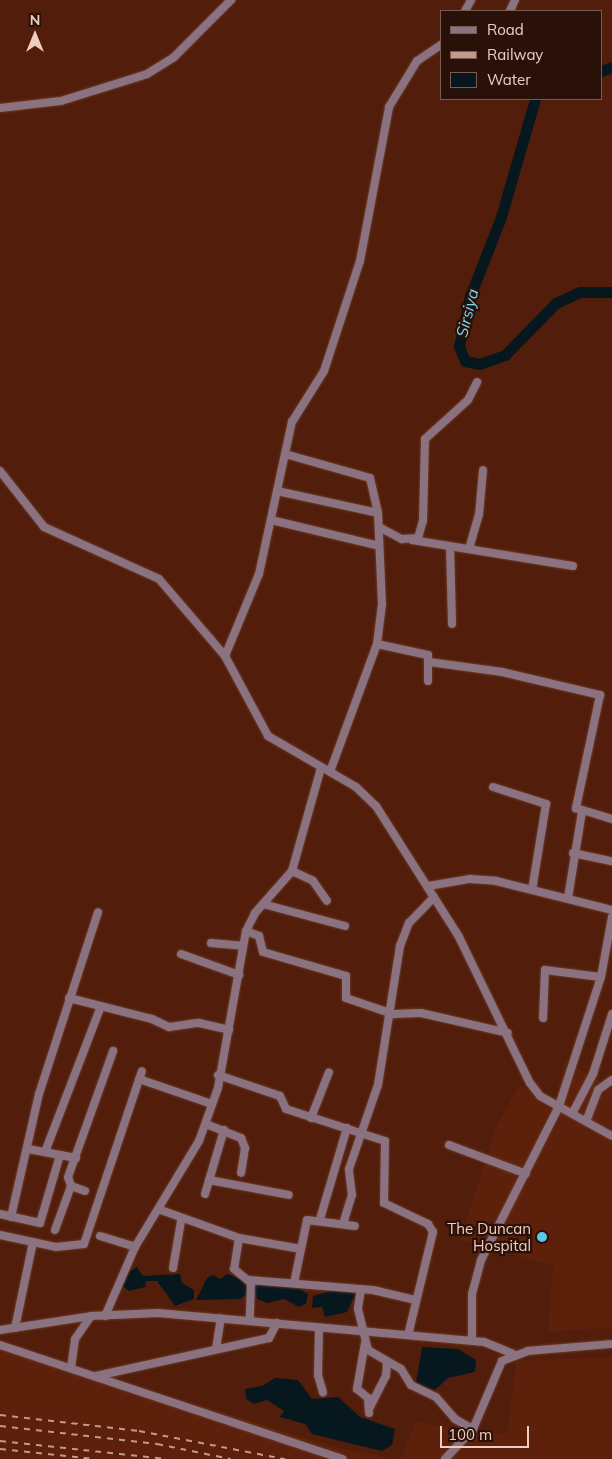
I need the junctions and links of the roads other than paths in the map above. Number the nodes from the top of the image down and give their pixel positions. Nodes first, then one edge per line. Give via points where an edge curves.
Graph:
1 (231, 0) edge
2 (440, 46) edge
3 (0, 108) edge
4 (477, 382) dead end
5 (284, 454) junction
6 (483, 470) dead end
7 (0, 471) edge
8 (277, 491) junction
9 (378, 513) junction
10 (271, 520) junction
11 (379, 527) junction
12 (412, 540) junction
13 (376, 545) junction
14 (450, 546) junction
15 (469, 550) junction
16 (573, 566) dead end
17 (452, 624) dead end
18 (377, 644) junction
19 (226, 656) junction
20 (429, 662) junction
21 (428, 680) dead end
22 (321, 768) junction
23 (330, 772) junction
24 (493, 786) dead end
25 (582, 812) junction
26 (612, 819) edge
27 (573, 853) junction
28 (612, 862) edge
29 (292, 871) junction
30 (428, 886) junction
31 (532, 890) junction
32 (434, 897) junction
33 (568, 898) junction
34 (327, 901) dead end
35 (263, 904) junction
36 (612, 910) edge
37 (98, 912) dead end
38 (612, 917) edge
39 (344, 926) dead end
40 (246, 931) junction
41 (211, 944) dead end
42 (243, 946) junction
43 (181, 954) dead end
44 (239, 975) junction
45 (601, 977) junction
46 (69, 998) junction
47 (101, 1006) junction
48 (386, 1011) junction
49 (612, 1014) edge
50 (543, 1018) dead end
51 (229, 1030) junction
52 (508, 1034) junction
53 (113, 1051) dead end
54 (142, 1071) dead end
55 (329, 1072) dead end
56 (218, 1075) junction
57 (139, 1079) junction
58 (612, 1080) edge
59 (212, 1104) junction
60 (559, 1106) junction
61 (573, 1112) junction
62 (311, 1118) junction
63 (587, 1119) junction
64 (206, 1124) junction
65 (347, 1128) junction
66 (224, 1130) junction
67 (363, 1133) junction
68 (612, 1136) edge
69 (450, 1145) dead end
70 (28, 1149) junction
71 (46, 1152) junction
72 (60, 1155) junction
73 (76, 1158) junction
74 (241, 1172) dead end
75 (526, 1174) junction
76 (209, 1180) junction
77 (71, 1186) junction
78 (85, 1191) dead end
79 (205, 1194) dead end
80 (289, 1194) dead end
81 (158, 1210) junction
82 (0, 1214) edge
83 (11, 1217) junction
84 (320, 1220) junction
85 (181, 1221) junction
86 (343, 1224) junction
87 (355, 1226) dead end
88 (55, 1230) dead end
89 (0, 1235) edge
90 (100, 1236) dead end
91 (239, 1238) junction
92 (33, 1242) junction
93 (135, 1247) junction
94 (301, 1250) junction
95 (173, 1268) dead end
96 (249, 1280) junction
97 (294, 1283) junction
98 (361, 1289) junction
99 (415, 1300) junction
100 (91, 1316) junction
101 (105, 1316) junction
102 (221, 1318) junction
103 (250, 1321) junction
104 (277, 1323) junction
105 (15, 1328) junction
106 (319, 1328) junction
107 (0, 1330) edge
108 (365, 1332) junction
109 (408, 1335) junction
110 (472, 1341) junction
111 (365, 1343) junction
112 (612, 1344) edge
113 (0, 1345) edge
114 (216, 1349) junction
115 (513, 1354) junction
116 (387, 1362) junction
117 (71, 1368) junction
118 (96, 1376) junction
119 (323, 1392) dead end
120 (473, 1429) junction
121 (343, 1459) edge
122 (445, 1459) edge

1 - 3 street via 163,66 147,74 47,104
2 - 5 street via 418,61 389,107 360,261 332,353 319,382 297,410
4 - 12 street via 468,400 425,439 423,521 418,538
5 - 8 street
5 - 9 street via 370,478
6 - 15 street via 479,515
7 - 19 street via 44,527 158,580
8 - 9 street
8 - 10 street
9 - 11 street
10 - 13 street
10 - 19 street via 259,574
11 - 12 street
11 - 13 street
12 - 14 street
13 - 18 street via 382,604
14 - 15 street
14 - 17 street
15 - 16 street
18 - 20 street via 423,652
18 - 23 street
19 - 22 street via 268,736
20 - 21 street
20 - 25 street via 502,672 600,695 576,800 576,808
22 - 23 street
22 - 29 street
23 - 30 street via 376,806
24 - 31 street via 546,804
25 - 26 street
25 - 27 street
27 - 28 street
27 - 33 street
29 - 34 street via 313,881
29 - 35 street
30 - 31 street via 470,879
30 - 32 street
31 - 33 street
32 - 48 street via 404,934
32 - 52 street
33 - 36 street
35 - 39 street
35 - 40 street
37 - 46 street
38 - 45 street
40 - 42 street
40 - 48 street via 259,936 263,952 346,976 346,998
41 - 42 street
42 - 44 street
43 - 44 street
44 - 51 street
45 - 50 street via 545,970
45 - 60 street
46 - 47 street
46 - 70 street via 39,1094
47 - 51 street via 152,1018 169,1027 199,1023
47 - 71 street
48 - 52 street via 421,1013
48 - 67 street via 378,1085
49 - 61 street via 592,1074
51 - 56 street
52 - 60 street via 530,1083 540,1096
53 - 73 street
54 - 57 street
55 - 62 street
56 - 59 street
56 - 62 street via 280,1096 284,1108
57 - 59 street
57 - 92 street via 84,1244 72,1248
58 - 63 street via 598,1090
59 - 64 street
60 - 61 street
60 - 75 street
61 - 63 street
62 - 65 street
63 - 68 street
64 - 66 street
64 - 81 street
65 - 67 street
65 - 84 street
66 - 74 street via 244,1142
66 - 76 street
67 - 86 street via 349,1169 352,1195
67 - 99 street via 379,1137 388,1146 384,1203 432,1228
69 - 75 street
70 - 71 street
70 - 83 street
71 - 72 street
72 - 73 street
72 - 83 street via 40,1223
73 - 77 street via 68,1177
75 - 110 street via 481,1260 472,1294
76 - 79 street
76 - 80 street
77 - 78 street
77 - 88 street
81 - 85 street
81 - 93 street
82 - 83 street
84 - 86 street
84 - 94 street via 307,1220
85 - 91 street
85 - 95 street
86 - 87 street
89 - 92 street
90 - 93 street
91 - 94 street
91 - 96 street via 234,1269
92 - 105 street
93 - 101 street
94 - 97 street
96 - 97 street
96 - 103 street
97 - 98 street
98 - 99 street
98 - 108 street via 358,1309
99 - 109 street
100 - 101 street
100 - 105 street
100 - 117 street via 76,1339
101 - 102 street
102 - 103 street
102 - 114 street
103 - 104 street
104 - 106 street
104 - 114 street via 269,1338
105 - 107 street
106 - 108 street
106 - 119 street via 318,1375
108 - 109 street
108 - 111 street
109 - 110 street
110 - 115 street
111 - 116 street
111 - 116 street via 357,1389 368,1398 369,1411 386,1376
112 - 115 street
113 - 117 street
114 - 118 street
115 - 120 street via 502,1361
116 - 120 street
117 - 118 street
118 - 121 street
120 - 122 street

